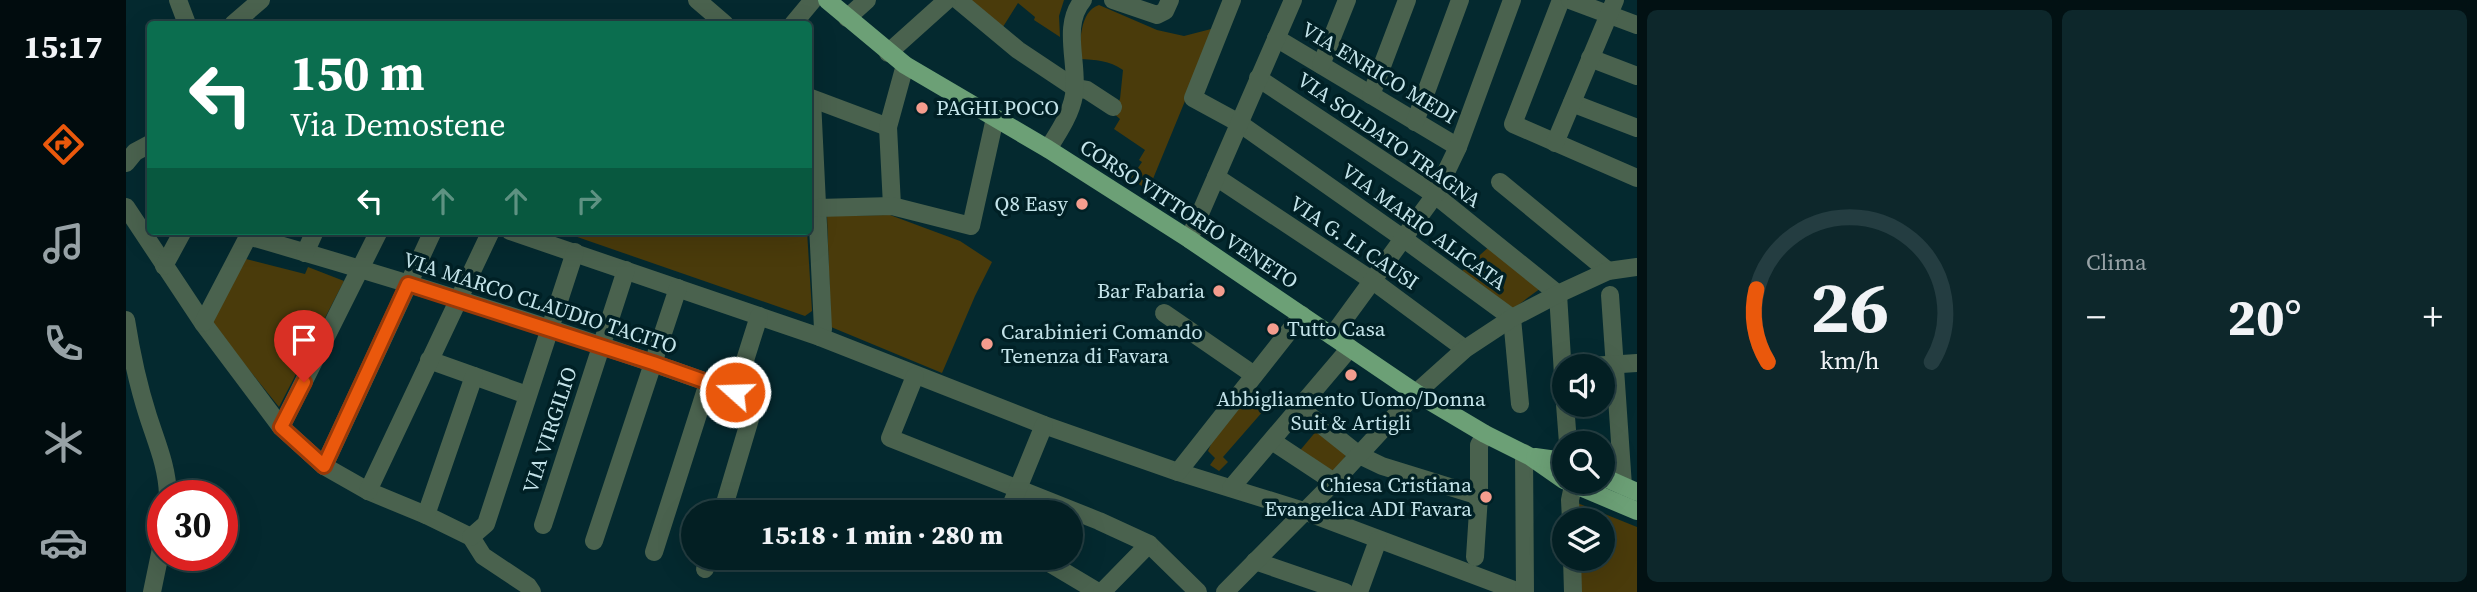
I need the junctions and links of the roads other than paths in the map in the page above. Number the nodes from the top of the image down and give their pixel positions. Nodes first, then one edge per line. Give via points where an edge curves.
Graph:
1 (178, 0) edge
2 (261, 0) edge
3 (697, 0) edge
4 (813, 0) edge
5 (827, 0) edge
6 (867, 0) edge
7 (947, 0) edge
8 (958, 0) edge
9 (1083, 0) edge
10 (1113, 0) edge
11 (1170, 0) edge
12 (1232, 0) edge
13 (1293, 0) edge
14 (1347, 0) edge
15 (1407, 0) edge
16 (1460, 0) edge
17 (1513, 0) edge
18 (1561, 0) edge
19 (1570, 0) edge
20 (1611, 8) edge
21 (847, 18) junction
22 (186, 21) edge
23 (236, 21) edge
24 (722, 21) edge
25 (796, 21) edge
26 (1637, 25) edge
27 (1276, 38) junction
28 (888, 53) junction
29 (1590, 58) junction
30 (905, 65) junction
31 (1321, 65) junction
32 (1637, 76) edge
33 (1258, 78) junction
34 (1075, 88) junction
35 (1371, 94) junction
36 (812, 100) edge
37 (1572, 103) junction
38 (1113, 107) dead end
39 (995, 118) junction
40 (1415, 122) junction
41 (1239, 123) junction
42 (812, 126) edge
43 (888, 127) junction
44 (1637, 128) edge
45 (1555, 143) junction
46 (147, 146) edge
47 (1458, 147) junction
48 (1048, 149) junction
49 (126, 163) edge
50 (1216, 177) junction
51 (1637, 178) edge
52 (1500, 182) dead end
53 (1435, 195) junction
54 (892, 206) junction
55 (126, 207) edge
56 (818, 208) junction
57 (181, 235) edge
58 (249, 235) edge
59 (253, 235) edge
60 (313, 235) edge
61 (377, 235) edge
62 (431, 235) edge
63 (489, 235) edge
64 (522, 235) edge
65 (1189, 239) junction
66 (1404, 239) junction
67 (575, 252) junction
68 (305, 253) junction
69 (164, 266) junction
70 (1637, 267) edge
71 (361, 268) junction
72 (626, 270) junction
73 (1608, 271) junction
74 (1373, 281) junction
75 (408, 284) junction
76 (678, 288) junction
77 (1558, 294) junction
78 (1610, 295) dead end
79 (458, 300) junction
80 (1164, 313) dead end
81 (1301, 315) junction
82 (759, 316) junction
83 (1511, 318) junction
84 (126, 320) edge
85 (203, 323) junction
86 (549, 330) junction
87 (1332, 336) junction
88 (820, 337) junction
89 (601, 346) junction
90 (1350, 348) junction
91 (1465, 349) junction
92 (1563, 354) edge
93 (1614, 354) edge
94 (429, 360) junction
95 (653, 363) junction
96 (1637, 363) edge
97 (1615, 364) joint
98 (474, 376) junction
99 (915, 376) junction
100 (1254, 376) junction
101 (708, 383) junction
102 (735, 392) junction
103 (1416, 393) junction
104 (527, 395) junction
105 (1520, 404) dead end
106 (1300, 408) junction
107 (1044, 425) junction
108 (281, 427) junction
109 (1485, 433) junction
110 (1272, 441) junction
111 (1359, 455) junction
112 (1528, 455) junction
113 (1552, 459) edge
114 (324, 466) junction
115 (1552, 471) edge
116 (1178, 472) junction
117 (168, 480) edge
118 (1334, 482) junction
119 (1231, 488) junction
120 (1630, 489) edge
121 (1017, 490) junction
122 (368, 491) junction
123 (1597, 494) edge
124 (1479, 495) junction
125 (726, 500) edge
126 (1013, 500) edge
127 (1304, 511) junction
128 (1637, 511) edge
129 (426, 515) junction
130 (543, 525) dead end
131 (471, 537) junction
132 (1378, 540) junction
133 (594, 541) dead end
134 (1149, 544) junction
135 (654, 552) dead end
136 (1475, 557) dead end
137 (1255, 561) junction
138 (1062, 570) edge
139 (156, 571) edge
140 (1572, 571) edge
141 (1478, 585) edge
142 (152, 592) edge
143 (532, 592) edge
144 (1100, 592) edge
145 (1198, 592) edge
146 (1225, 592) edge
147 (1345, 592) edge
148 (1359, 592) edge
149 (1519, 592) edge
150 (1525, 592) edge
151 (1573, 592) edge

1 - 22 street
2 - 23 street
3 - 24 street
4 - 25 street
5 - 21 main road, CORSO VITTORIO VENETO
6 - 21 street
7 - 28 street
8 - 34 street via 1018,50
9 - 34 street via 1072,30
10 - 11 street via 1157,15
12 - 41 street, VIA MARIO ALICATA via 1193,98
13 - 27 street
14 - 31 street
15 - 35 street
16 - 40 street
17 - 47 street
18 - 45 street via 1513,124
19 - 20 street
20 - 26 street
20 - 29 street
21 - 28 main road, CORSO VITTORIO VENETO
27 - 31 street, VIA ENRICO MEDI
27 - 33 street
28 - 30 main road, CORSO VITTORIO VENETO
29 - 32 street
29 - 37 street
30 - 39 main road, CORSO VITTORIO VENETO
30 - 43 street
31 - 35 street, VIA ENRICO MEDI
33 - 41 street
33 - 53 street, VIA SOLDATO TRAGNA
34 - 38 street via 1087,90
34 - 48 street
35 - 40 street, VIA ENRICO MEDI
36 - 43 street
37 - 44 street
37 - 45 street
39 - 48 main road, CORSO VITTORIO VENETO
39 - 54 street via 971,226
40 - 47 street, VIA ENRICO MEDI
41 - 50 street
41 - 66 street, VIA MARIO ALICATA
42 - 56 street
43 - 54 street
45 - 51 street
46 - 49 street
47 - 53 street
48 - 65 main road, CORSO VITTORIO VENETO
50 - 65 street
50 - 74 street, VIA G. LI CAUSI
52 - 73 street
53 - 66 street
53 - 77 street, VIA SOLDATO TRAGNA
54 - 56 street
55 - 69 street
56 - 88 street
57 - 69 street
58 - 85 street
59 - 68 street, VIA MARCO CLAUDIO TACITO
60 - 68 street
61 - 71 street
62 - 75 street
63 - 79 street
64 - 67 street
65 - 81 main road, CORSO VITTORIO VENETO
66 - 74 street
66 - 83 street, VIA MARIO ALICATA
67 - 72 street
67 - 86 street
68 - 71 street, VIA MARCO CLAUDIO TACITO
69 - 85 street
70 - 73 street
71 - 75 street, VIA MARCO CLAUDIO TACITO
71 - 108 street
72 - 76 street
72 - 89 street, VIA VIRGILIO
73 - 77 street
74 - 87 street
74 - 91 street, VIA G. LI CAUSI
75 - 79 street, VIA MARCO CLAUDIO TACITO
75 - 114 street
76 - 82 street
76 - 95 street
77 - 83 street
77 - 92 street
78 - 93 street
79 - 86 street, VIA MARCO CLAUDIO TACITO
79 - 94 street
80 - 100 street
81 - 87 main road, CORSO VITTORIO VENETO
81 - 100 street
82 - 88 street
82 - 102 street
83 - 91 street
83 - 105 street, VIA MARIO ALICATA
84 - 117 street
85 - 108 street
86 - 89 street, VIA MARCO CLAUDIO TACITO
86 - 104 street
87 - 90 main road, CORSO VITTORIO VENETO
88 - 99 street
89 - 95 street, VIA MARCO CLAUDIO TACITO
89 - 130 street, VIA VIRGILIO
90 - 103 main road, CORSO VITTORIO VENETO
90 - 106 street
91 - 103 street
94 - 98 street
94 - 122 street
95 - 101 street, VIA MARCO CLAUDIO TACITO
95 - 133 street
96 - 97 street
97 - 120 street
98 - 104 street
98 - 129 street
99 - 107 street
99 - 121 street via 890,438
100 - 116 street
101 - 102 street, VIA MARCO CLAUDIO TACITO
101 - 135 street
102 - 125 street via 753,409
103 - 109 main road, CORSO VITTORIO VENETO
103 - 111 street
104 - 131 street via 486,524
106 - 110 street
106 - 111 street
107 - 116 street
107 - 121 street
108 - 114 street
109 - 112 main road, CORSO VITTORIO VENETO
109 - 124 street via 1479,445
110 - 118 street
110 - 119 street
111 - 118 street
111 - 124 street
112 - 113 main road, CORSO VITTORIO VENETO
112 - 115 main road, CORSO VITTORIO VENETO
112 - 150 street
114 - 122 street
116 - 119 street
118 - 127 street
119 - 127 street
121 - 126 street
121 - 134 street
122 - 129 street
123 - 128 main road, CORSO VITTORIO VENETO
124 - 136 street
127 - 132 street
127 - 137 street
129 - 131 street
131 - 143 street via 483,556
132 - 141 street
132 - 148 street
134 - 144 street
134 - 145 street
137 - 146 street
137 - 147 street
138 - 144 street
139 - 142 street
140 - 151 street
141 - 149 street

